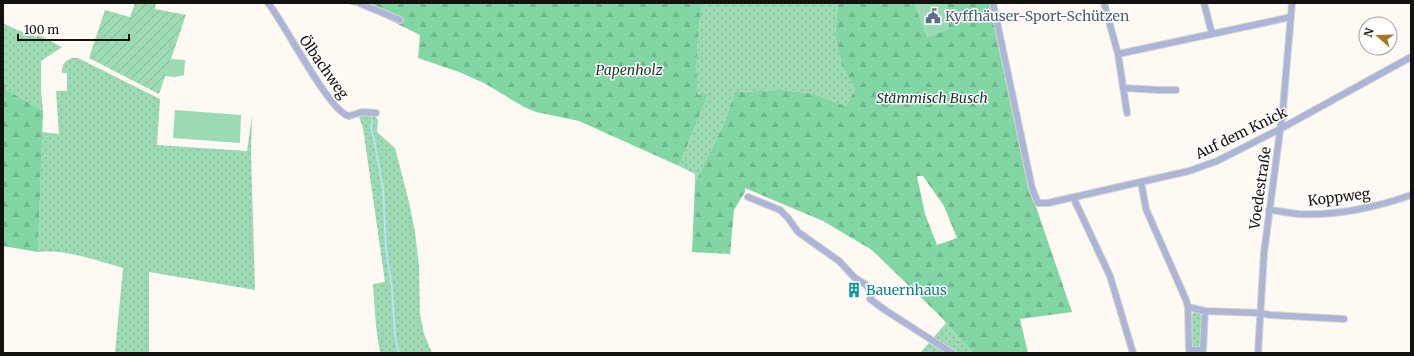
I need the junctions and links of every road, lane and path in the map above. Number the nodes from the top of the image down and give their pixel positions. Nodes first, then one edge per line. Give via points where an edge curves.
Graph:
1 (268, 3) edge
2 (359, 3) edge
3 (993, 3) edge
4 (1104, 3) edge
5 (1204, 3) edge
6 (1292, 3) edge
7 (1291, 17) junction
8 (400, 20) dead end
9 (1212, 34) junction
10 (1118, 54) junction
11 (1411, 57) edge
12 (1123, 88) junction
13 (1176, 90) dead end
14 (376, 113) dead end
15 (1127, 113) dead end
16 (1280, 129) junction
17 (1141, 182) junction
18 (1411, 195) edge
19 (748, 197) dead end
20 (1073, 198) junction
21 (1269, 210) junction
22 (1188, 307) junction
23 (1205, 311) junction
24 (1260, 313) junction
25 (1344, 319) dead end
26 (952, 353) edge
27 (1133, 353) edge
28 (1258, 353) edge

1 - 14 street, Ölbachweg via 311,72 341,112 350,116 362,112
2 - 8 street
3 - 20 street, Auf dem Knick via 1032,188 1038,203
4 - 10 street
5 - 9 street
6 - 7 street, Voedestraße
7 - 9 street
7 - 16 street, Voedestraße
9 - 10 street
10 - 12 street
11 - 16 street, Auf dem Knick
12 - 13 street
12 - 15 street
16 - 17 street, Auf dem Knick via 1210,164 1189,172
16 - 21 street, Voedestraße
17 - 20 street, Auf dem Knick
17 - 22 street via 1146,209
18 - 21 street, Koppweg via 1355,210 1300,214
19 - 26 street via 780,210 798,232 840,261 854,278 865,284 872,292 870,298
20 - 27 street via 1110,276
21 - 24 street, Voedestraße
22 - 23 street
22 - 23 street via 1189,350 1204,350
23 - 24 street
24 - 25 street
24 - 28 street, Voedestraße

